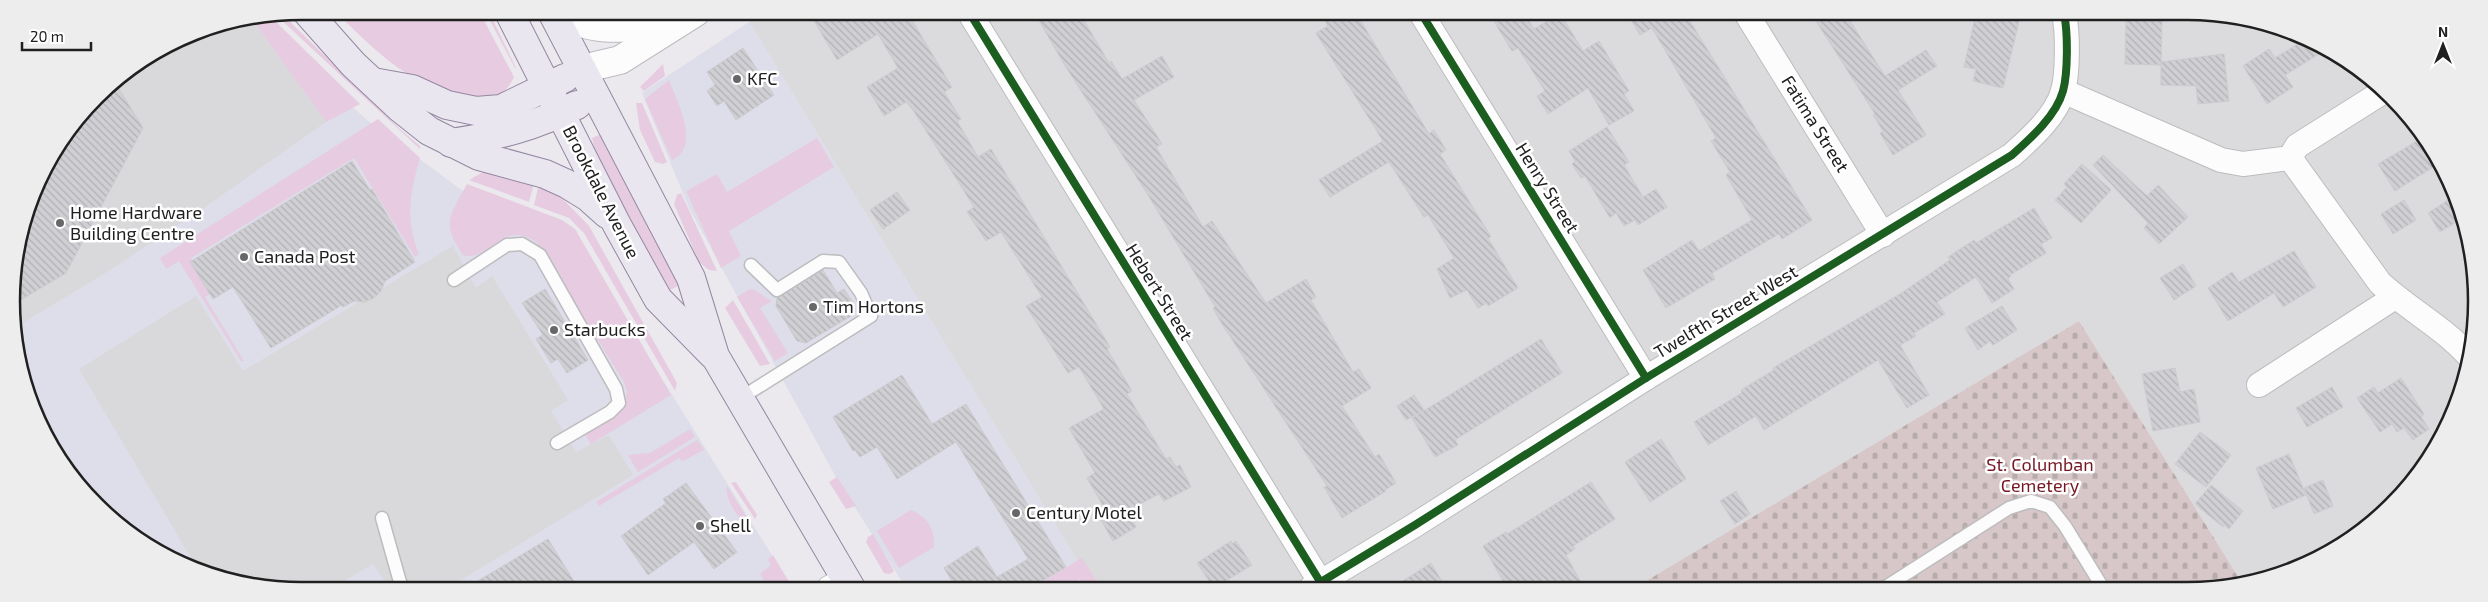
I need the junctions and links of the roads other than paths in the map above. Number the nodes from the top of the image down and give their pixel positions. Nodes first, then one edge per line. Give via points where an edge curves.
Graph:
1 (314, 20) edge
2 (513, 20) edge
3 (556, 20) edge
4 (575, 20) edge
5 (668, 20) edge
6 (683, 20) edge
7 (974, 20) edge
8 (1426, 20) edge
9 (1750, 20) edge
10 (2065, 20) edge
11 (620, 60) junction
12 (582, 69) junction
13 (374, 82) junction
14 (548, 87) junction
15 (2063, 91) junction
16 (2378, 95) edge
17 (596, 96) junction
18 (561, 113) junction
19 (450, 143) junction
20 (2290, 158) junction
21 (617, 224) junction
22 (1883, 235) junction
23 (752, 265) dead end
24 (454, 280) dead end
25 (2395, 297) junction
26 (2464, 350) edge
27 (715, 356) junction
28 (1646, 378) junction
29 (2259, 385) dead end
30 (739, 399) junction
31 (556, 443) dead end
32 (382, 518) dead end
33 (400, 582) edge
34 (840, 582) edge
35 (1316, 582) edge
36 (1324, 582) edge
37 (1893, 582) edge
38 (2099, 582) edge

1 - 13 main road via 339,50
2 - 14 main road, Brookdale Avenue
3 - 12 main road, Brookdale Avenue
4 - 5 street via 618,28
6 - 11 street
7 - 35 street, Hebert Street
8 - 28 street, Henry Street
9 - 22 street, Fatima Street
10 - 15 street via 2067,44
11 - 12 street
11 - 17 street
12 - 14 main road
12 - 17 main road, Brookdale Avenue
13 - 14 main road via 412,89 447,105 476,111 501,109
13 - 19 main road via 400,108
14 - 18 main road, Brookdale Avenue
15 - 20 street via 2221,160 2243,164
15 - 22 street, Twelfth Street West via 2046,119 2012,155
16 - 20 street via 2297,146
17 - 18 main road
17 - 27 main road, Brookdale Avenue via 691,278
18 - 19 main road via 504,134
18 - 21 main road, Brookdale Avenue
19 - 21 main road via 479,156 545,174 566,184 588,197
20 - 25 street via 2380,283
21 - 27 main road, Brookdale Avenue via 658,299
22 - 28 street, Twelfth Street West
23 - 30 lane via 777,290 823,261 839,262 862,293 872,316
24 - 31 lane via 507,245 522,244 540,255 616,389 619,403 610,412
25 - 26 street via 2452,337
25 - 29 street
27 - 30 main road, Brookdale Avenue
28 - 36 street, Twelfth Street West
30 - 34 main road, Brookdale Avenue
32 - 33 lane
37 - 38 lane via 2009,508 2031,501 2050,507

